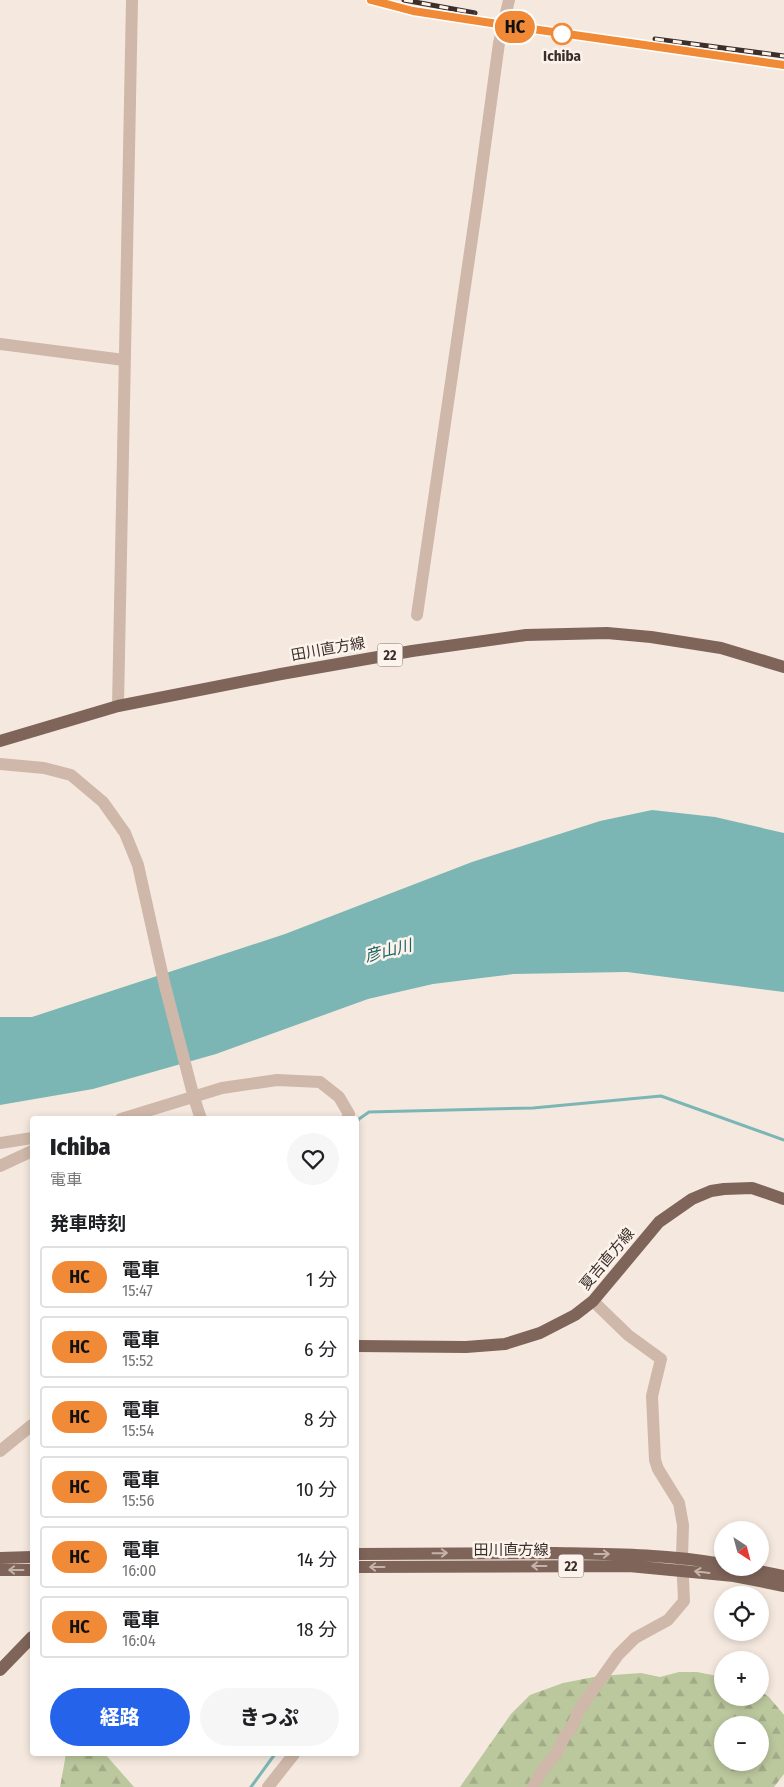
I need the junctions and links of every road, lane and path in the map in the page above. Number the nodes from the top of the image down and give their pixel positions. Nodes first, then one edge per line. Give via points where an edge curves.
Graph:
1 (132, 0) edge
2 (509, 0) edge
3 (0, 344) edge
4 (124, 360) junction
5 (417, 615) dead end
6 (784, 667) edge
7 (118, 706) junction
8 (0, 741) edge
9 (0, 764) edge
10 (194, 1098) junction
11 (131, 1116) edge
12 (200, 1116) edge
13 (348, 1116) edge
14 (30, 1138) edge
15 (0, 1143) edge
16 (30, 1152) edge
17 (0, 1166) edge
18 (784, 1198) edge
19 (593, 1302) junction
20 (359, 1346) edge
21 (30, 1427) edge
22 (0, 1451) edge
23 (359, 1554) edge
24 (0, 1558) edge
25 (30, 1558) edge
26 (682, 1563) junction
27 (714, 1564) edge
28 (359, 1567) edge
29 (0, 1570) edge
30 (30, 1570) edge
31 (769, 1573) edge
32 (784, 1576) edge
33 (784, 1586) edge
34 (30, 1640) edge
35 (0, 1670) edge
36 (292, 1756) edge
37 (268, 1787) edge
38 (533, 1787) edge

1 - 4 street
2 - 5 street via 498,42
3 - 4 street
4 - 7 street
6 - 7 main road, 田川直方線 / 22 via 721,648 651,637 607,633 526,635 412,651
7 - 8 main road, 田川直方線 / 22
9 - 10 street via 44,768 71,775 103,802 125,833 138,865
10 - 11 street
10 - 12 street
10 - 13 street via 222,1088 277,1080 320,1082 339,1097
14 - 15 street
16 - 17 street
18 - 19 main road, 夏吉直方線 via 752,1188 724,1188 692,1199 659,1222
19 - 20 main road, 夏吉直方線 via 540,1333 505,1344
19 - 26 street via 628,1335 662,1359 652,1396 655,1460 679,1504 684,1525
21 - 22 street
23 -> 26 main road, 田川直方線 / 22 via 596,1554
24 - 25 main road
26 - 27 main road, 田川直方線 / 22
26 -> 28 main road, 田川直方線 / 22
33 -> 26 main road, 田川直方線 / 22
26 - 38 street via 684,1601 668,1620 635,1638 618,1655 578,1710 557,1753
30 -> 29 main road
31 - 32 main road
34 - 35 main road
36 - 37 street

